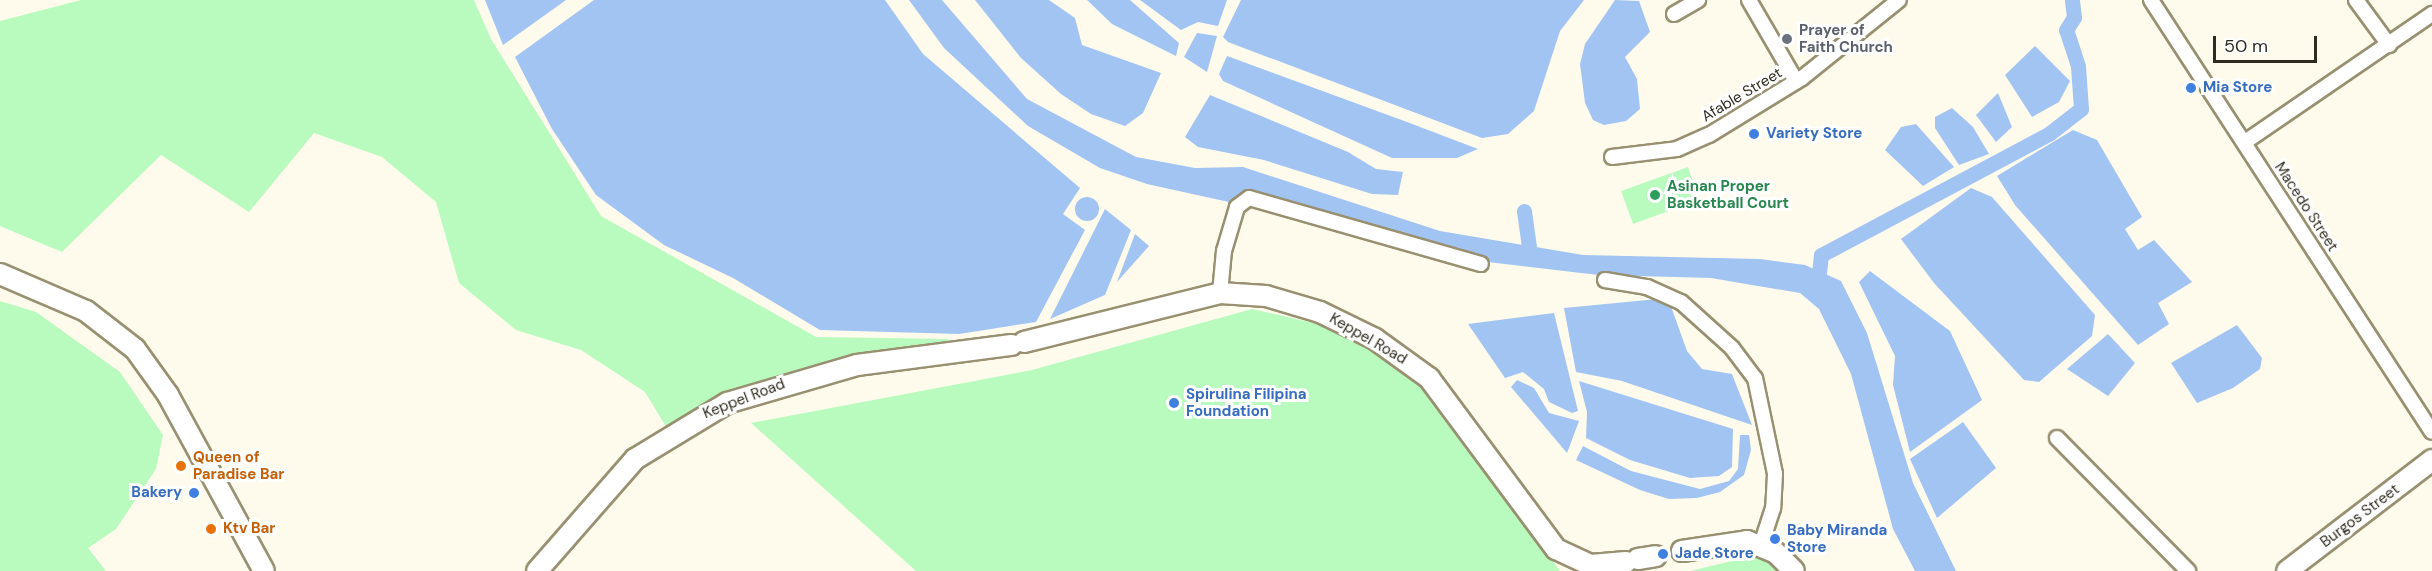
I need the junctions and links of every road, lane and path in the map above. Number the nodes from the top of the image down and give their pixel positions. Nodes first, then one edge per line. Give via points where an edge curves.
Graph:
1 (1698, 0) edge
2 (1749, 0) edge
3 (1899, 0) edge
4 (2151, 0) edge
5 (2355, 0) edge
6 (1674, 14) dead end
7 (2432, 14) edge
8 (2390, 45) junction
9 (1796, 81) junction
10 (2245, 142) junction
11 (1612, 157) dead end
12 (1481, 264) dead end
13 (0, 274) edge
14 (1605, 280) dead end
15 (1220, 293) junction
16 (2432, 432) edge
17 (2056, 438) dead end
18 (2432, 460) edge
19 (1761, 545) junction
20 (264, 571) edge
21 (537, 571) edge
22 (1794, 571) edge
23 (2188, 571) edge
24 (2287, 571) edge

1 - 6 street
2 - 9 street
3 - 9 street, Afable Street
4 - 10 street, Macedo Street
5 - 8 street
7 - 8 street
8 - 10 street
9 - 11 street, Afable Street via 1692,143
10 - 16 street, Macedo Street
12 - 15 street via 1249,198 1238,207 1224,251
13 - 20 street via 86,311 135,349 168,395
14 - 19 street via 1647,287 1681,302 1732,348 1755,378 1775,474 1773,508
15 - 19 street, Keppel Road via 1298,304 1395,352 1455,406 1548,542 1591,565 1737,541
15 - 21 street, Keppel Road via 1018,344 857,365 727,403 635,459
17 - 23 street
18 - 24 street, Burgos Street
19 - 22 street

